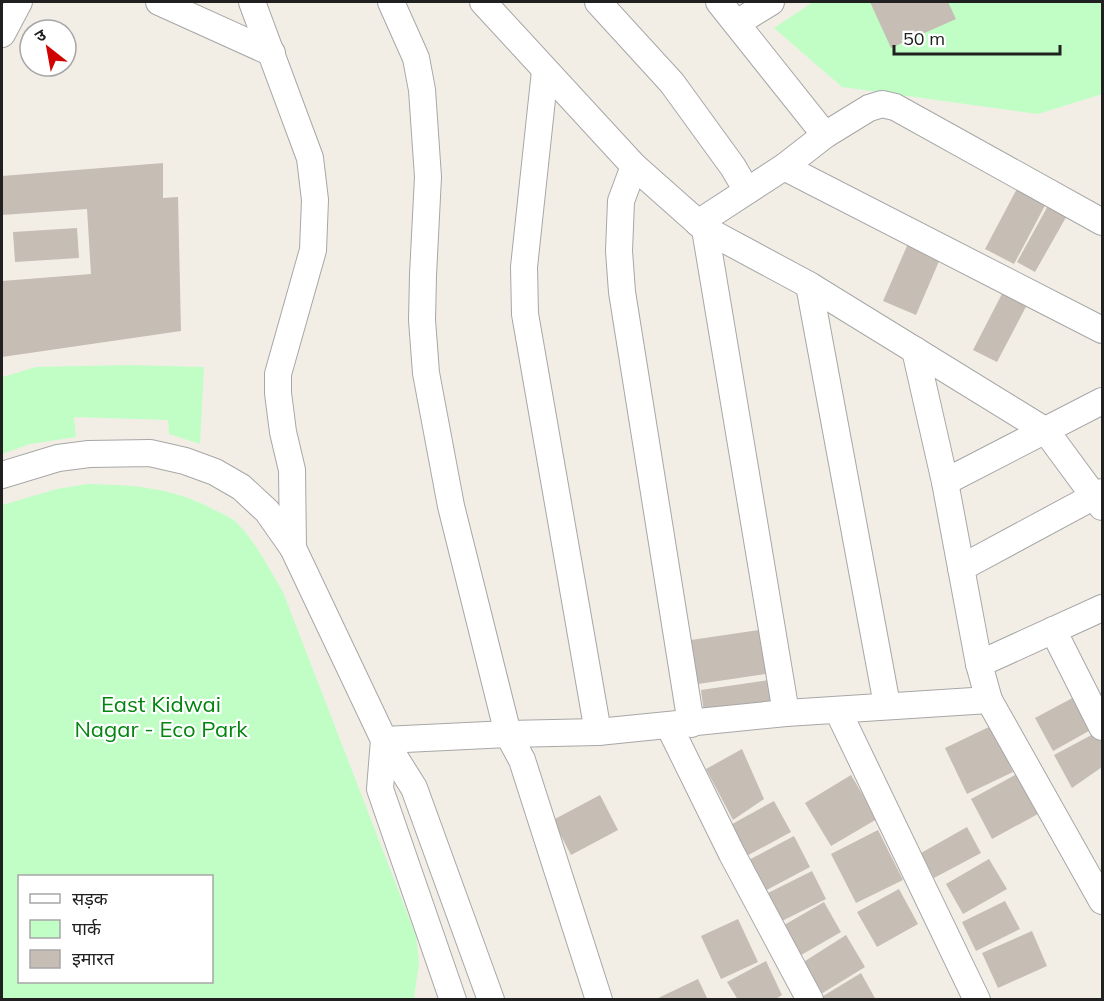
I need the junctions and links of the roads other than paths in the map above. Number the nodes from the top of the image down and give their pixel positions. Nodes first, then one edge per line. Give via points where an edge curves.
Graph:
1 (19, 2) edge
2 (159, 2) edge
3 (252, 2) edge
4 (391, 2) edge
5 (483, 2) edge
6 (598, 2) edge
7 (719, 2) edge
8 (771, 2) edge
9 (737, 24) junction
10 (2, 34) edge
11 (272, 53) junction
12 (545, 71) junction
13 (825, 135) junction
14 (634, 166) junction
15 (784, 167) junction
16 (747, 191) junction
17 (1102, 222) edge
18 (702, 226) junction
19 (809, 285) junction
20 (1102, 330) edge
21 (915, 350) junction
22 (1102, 401) edge
23 (1046, 431) junction
24 (2, 475) edge
25 (945, 482) junction
26 (1100, 498) edge
27 (293, 548) junction
28 (961, 568) junction
29 (1102, 608) edge
30 (1053, 630) junction
31 (979, 664) junction
32 (989, 700) junction
33 (887, 705) junction
34 (838, 711) junction
35 (786, 713) junction
36 (680, 725) junction
37 (1102, 727) edge
38 (598, 732) junction
39 (508, 734) junction
40 (384, 740) junction
41 (1102, 901) edge
42 (487, 998) edge
43 (804, 998) edge
44 (453, 999) edge
45 (599, 999) edge
46 (977, 999) edge

1 - 10 street
2 - 11 street
3 - 11 street
4 - 39 street via 416,58 422,90 428,177 423,309 426,373 451,506
5 - 12 street
6 - 16 street via 672,83
7 - 9 street
8 - 9 street
9 - 13 street
11 - 27 street via 310,158 315,200 313,249 278,374 283,432 292,470
12 - 14 street
12 - 38 street via 524,267 525,314
13 - 15 street
13 - 17 street via 869,108 882,104 895,107
14 - 18 street
14 - 36 street via 621,201 621,292
15 - 16 street
15 - 20 street
16 - 18 street
18 - 19 street
18 - 35 street
19 - 21 street
19 - 33 street
21 - 23 street
21 - 25 street
22 - 23 street
23 - 25 street
23 - 26 street
24 - 27 street via 58,458 89,454 150,453 185,461 241,487 267,511
25 - 28 street
26 - 28 street
27 - 40 street
28 - 31 street
29 - 30 street
30 - 31 street
30 - 37 street
31 - 32 street
32 - 33 street
32 - 41 street
33 - 34 street
34 - 35 street
34 - 46 street
35 - 36 street
36 - 38 street
36 - 43 street via 732,854
38 - 39 street
39 - 40 street
39 - 45 street via 522,760
40 - 42 street via 414,788
40 - 44 street via 380,789

